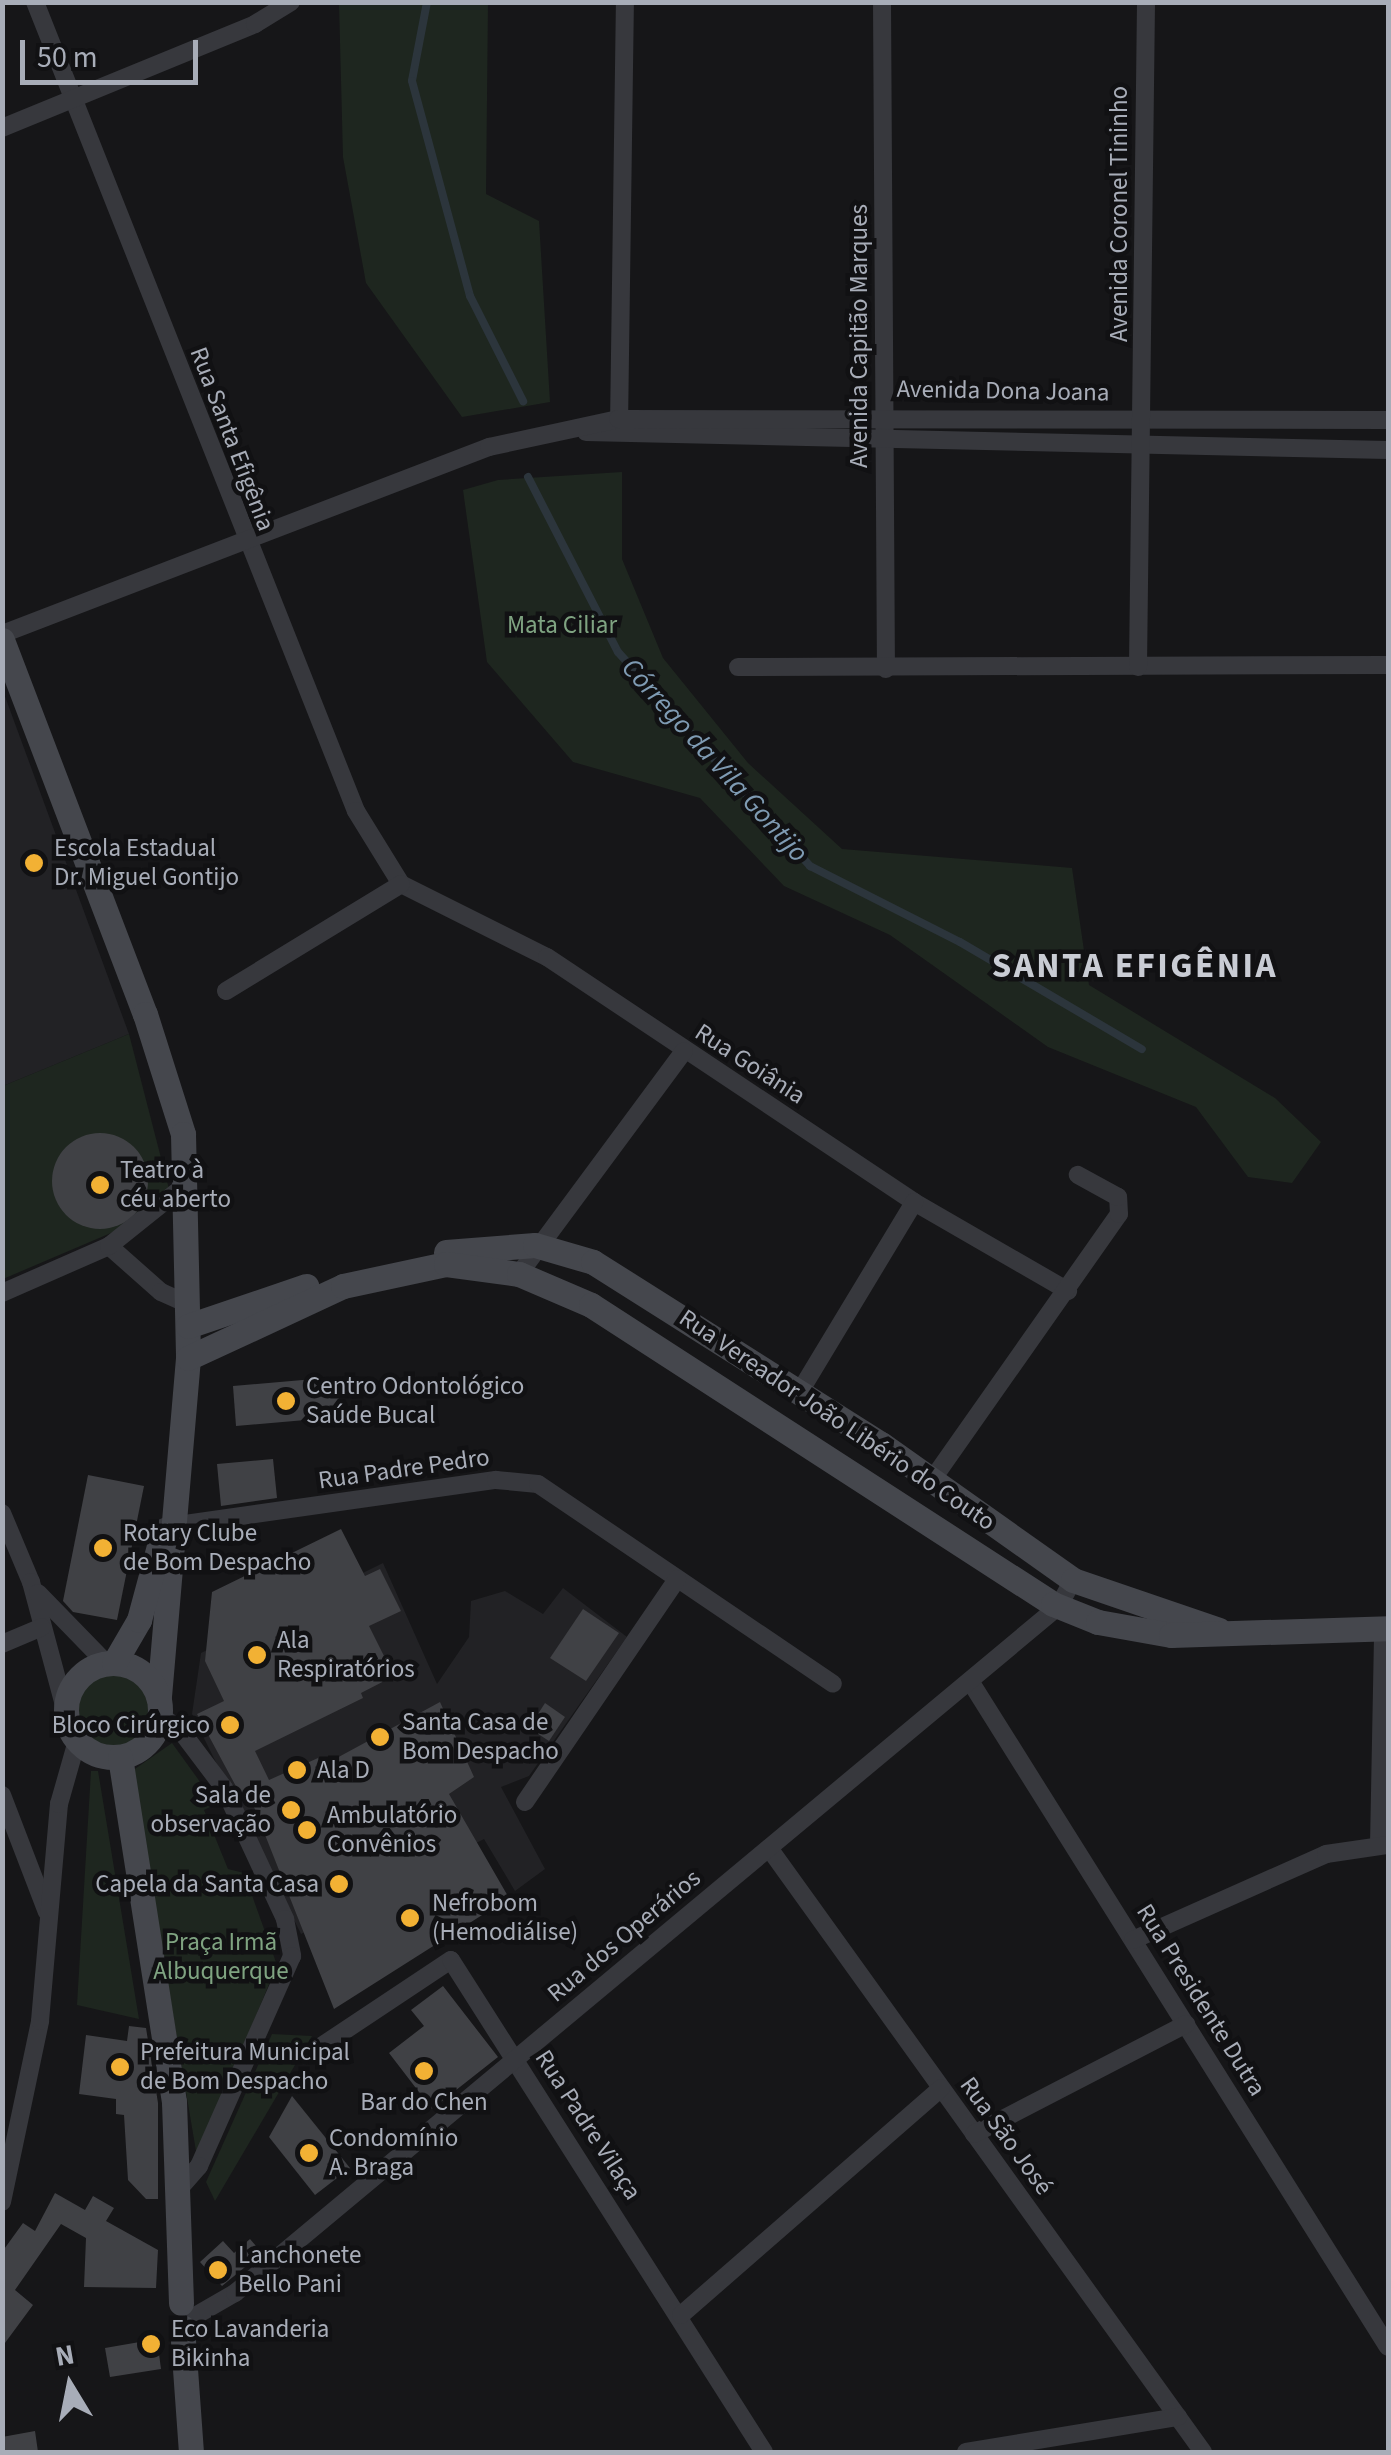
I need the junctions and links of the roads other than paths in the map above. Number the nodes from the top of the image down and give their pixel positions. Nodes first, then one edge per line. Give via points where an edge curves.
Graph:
1 (35, 2) edge
2 (292, 2) edge
3 (625, 2) edge
4 (882, 2) edge
5 (1146, 2) edge
6 (74, 101) junction
7 (2, 128) edge
8 (885, 415) junction
9 (1143, 418) junction
10 (1388, 420) edge
11 (619, 428) junction
12 (885, 443) junction
13 (1142, 447) junction
14 (1388, 450) edge
15 (244, 541) junction
16 (2, 637) edge
17 (1388, 665) edge
18 (1138, 667) junction
19 (738, 668) dead end
20 (886, 669) junction
21 (401, 884) junction
22 (226, 992) dead end
23 (684, 1051) junction
24 (1078, 1175) dead end
25 (184, 1186) junction
26 (914, 1202) junction
27 (535, 1245) junction
28 (109, 1246) junction
29 (432, 1260) junction
30 (518, 1274) junction
31 (1068, 1291) junction
32 (2, 1294) edge
33 (188, 1315) junction
34 (188, 1358) junction
35 (799, 1393) junction
36 (932, 1480) junction
37 (2, 1513) edge
38 (170, 1520) junction
39 (677, 1578) junction
40 (1072, 1580) junction
41 (31, 1582) junction
42 (1060, 1606) junction
43 (42, 1627) junction
44 (1386, 1628) edge
45 (1233, 1635) junction
46 (2, 1644) edge
47 (110, 1663) junction
48 (970, 1681) junction
49 (833, 1684) dead end
50 (160, 1707) junction
51 (66, 1713) junction
52 (77, 1741) junction
53 (120, 1757) junction
54 (2, 1796) edge
55 (525, 1802) dead end
56 (1384, 1845) edge
57 (769, 1848) junction
58 (49, 1917) junction
59 (1133, 1940) junction
60 (1186, 2024) junction
61 (320, 2047) dead end
62 (515, 2060) junction
63 (941, 2088) junction
64 (974, 2134) junction
65 (177, 2191) junction
66 (2, 2202) edge
67 (681, 2315) junction
68 (186, 2316) junction
69 (1388, 2346) edge
70 (1178, 2417) junction
71 (192, 2452) edge
72 (764, 2452) edge
73 (966, 2452) edge
74 (1203, 2452) edge

1 - 6 street, Rua Santa Efigênia
2 - 6 street
3 - 11 street
4 - 8 street, Avenida Capitão Marques
5 - 9 street, Avenida Coronel Tininho
6 - 7 street
6 - 15 street, Rua Santa Efigênia
8 - 9 street, Avenida Dona Joana
8 - 11 street, Avenida Dona Joana
8 - 12 street, Avenida Capitão Marques
9 - 10 street, Avenida Dona Joana
9 - 13 street, Avenida Coronel Tininho
11 - 12 street
11 - 15 street via 490,446
12 - 13 street
12 - 20 street, Avenida Capitão Marques
13 - 14 street
13 - 18 street, Avenida Coronel Tininho
15 - 16 street
15 - 21 street, Rua Santa Efigênia via 356,810
16 - 25 main road via 175,1100
17 - 18 street
18 - 20 street
19 - 20 street
21 - 22 street
21 - 23 street, Rua Goiânia via 547,957
23 - 26 street, Rua Goiânia
23 - 27 street
24 - 31 street via 1118,1197 1120,1214
25 - 28 street
25 - 33 main road
26 - 31 street, Rua Goiânia
26 - 35 street
27 - 29 main road, Rua Vereador João Libério do Couto
27 - 30 street
27 - 35 main road, Rua Vereador João Libério do Couto via 624,1278
28 - 32 street
28 - 33 street
29 - 30 main road, Rua Vereador João Libério do Couto
29 - 33 main road
29 - 34 main road via 324,1293
30 - 42 main road, Rua Vereador João Libério do Couto via 591,1305
31 - 36 street
33 - 34 main road
34 - 38 main road
35 - 36 main road, Rua Vereador João Libério do Couto
36 - 40 main road, Rua Vereador João Libério do Couto
37 - 41 street
38 - 39 street, Rua Padre Pedro via 516,1479 538,1484
38 - 47 main road via 139,1620
38 - 50 main road
39 - 49 street, Rua Padre Pedro
39 - 55 street
40 - 42 street, Rua dos Operários
40 - 45 main road, Rua Vereador João Libério do Couto
41 - 43 street
41 - 47 street via 64,1626
42 - 45 main road, Rua Vereador João Libério do Couto via 1098,1622 1171,1635
42 - 48 street, Rua dos Operários
43 - 46 street
43 - 51 street
44 - 45 main road, Rua Vereador João Libério do Couto
44 - 56 street
47 - 50 main road via 143,1674
47 - 51 main road via 74,1684
48 - 57 street, Rua dos Operários
48 - 59 street, Rua Presidente Dutra
50 - 53 main road via 147,1743
50 - 65 street via 224,1788 285,1919 292,1956 199,2166
51 - 52 main road
52 - 53 main road via 89,1751
52 - 58 street via 59,1804
53 - 65 main road via 174,2102
54 - 58 street
56 - 59 street via 1326,1854
57 - 62 street, Rua dos Operários
57 - 63 street, Rua São José
58 - 66 street via 40,2021
59 - 60 street, Rua Presidente Dutra
60 - 64 street
60 - 69 street, Rua Presidente Dutra
61 - 62 street, Rua Padre Vilaça via 451,1960
62 - 67 street, Rua Padre Vilaça
62 - 68 street, Rua dos Operários via 216,2309
63 - 64 street, Rua São José
63 - 67 street
64 - 70 street, Rua São José
65 - 68 main road
67 - 72 street, Rua Padre Vilaça
68 - 71 main road
70 - 73 street
70 - 74 street, Rua São José

